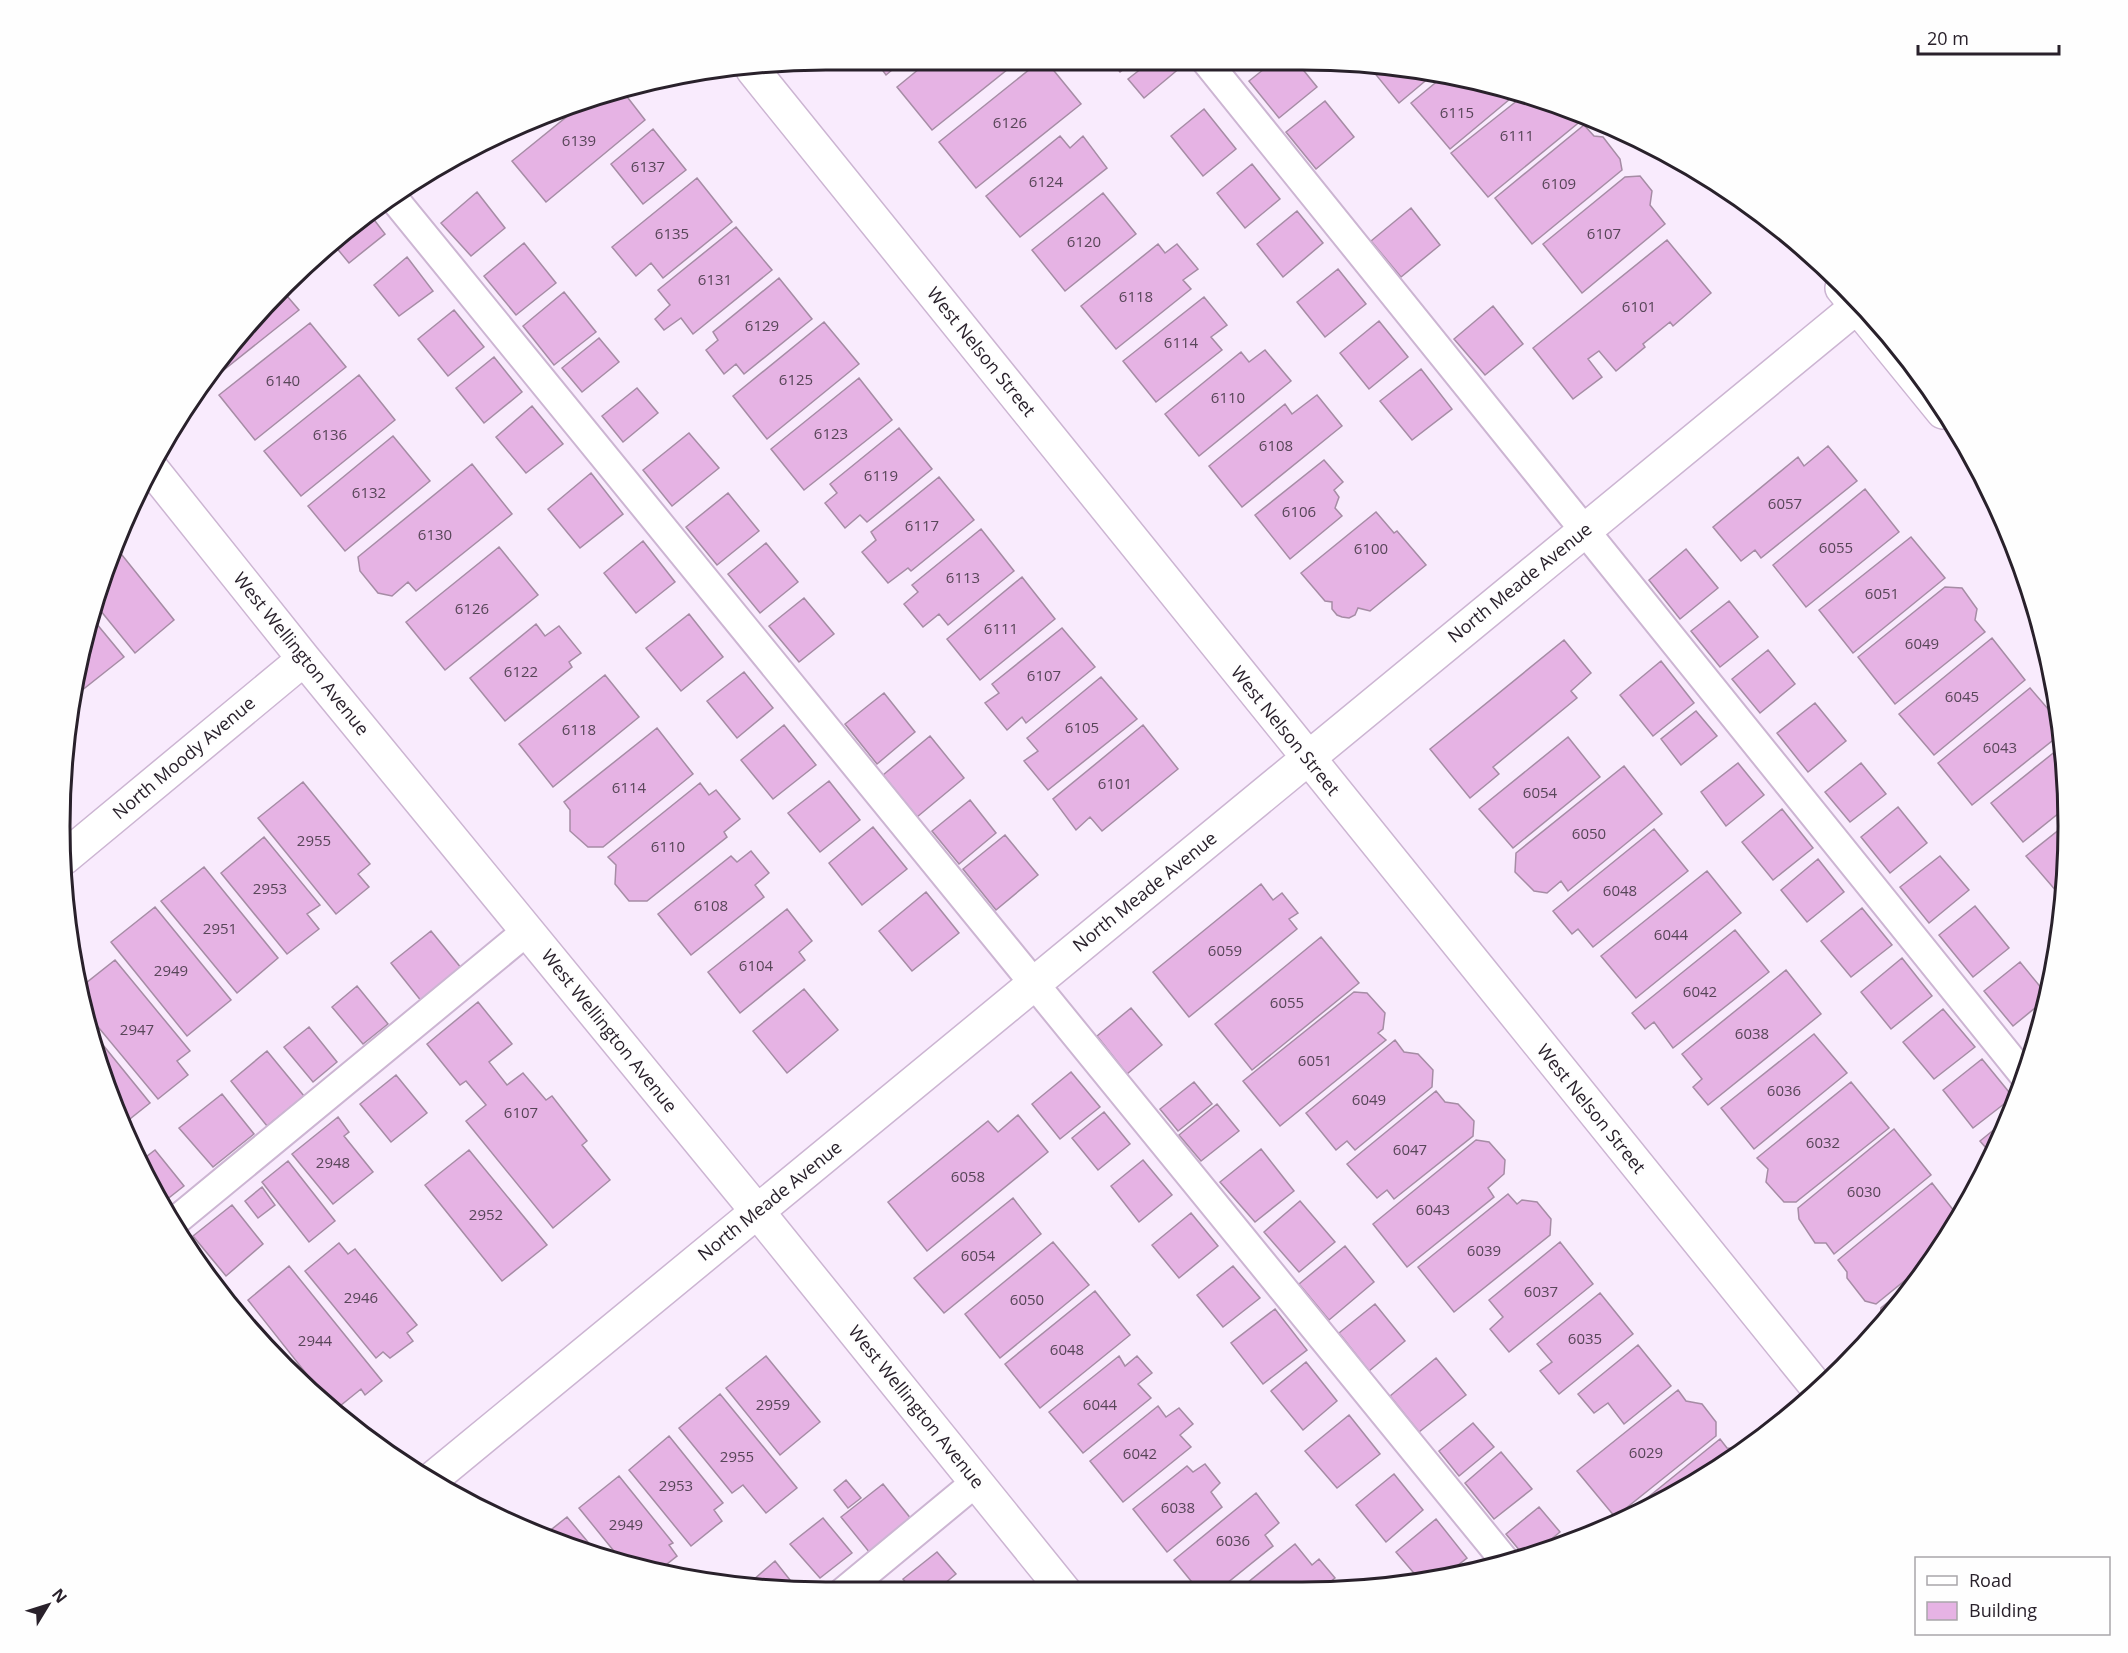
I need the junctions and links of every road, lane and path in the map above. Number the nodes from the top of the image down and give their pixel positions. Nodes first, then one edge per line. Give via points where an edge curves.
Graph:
1 (1214, 71) edge
2 (756, 74) edge
3 (398, 204) edge
4 (1847, 304) edge
5 (157, 475) edge
6 (1585, 530) junction
7 (304, 659) junction
8 (1308, 759) junction
9 (71, 852) edge
10 (527, 931) junction
11 (1034, 984) junction
12 (2018, 1067) edge
13 (758, 1211) junction
14 (180, 1217) edge
15 (1813, 1383) edge
16 (438, 1475) edge
17 (976, 1482) junction
18 (1501, 1556) edge
19 (855, 1582) edge
20 (1057, 1582) edge

1 - 6 lane
2 - 8 street, West Nelson Street
3 - 11 lane
4 - 6 street, North Meade Avenue
5 - 7 street, West Wellington Avenue
6 - 8 street, North Meade Avenue
6 - 12 lane
7 - 9 street, North Moody Avenue
7 - 10 street, West Wellington Avenue
8 - 11 street, North Meade Avenue
8 - 15 street, West Nelson Street
10 - 13 street, West Wellington Avenue
10 - 14 lane
11 - 13 street, North Meade Avenue
11 - 18 lane
13 - 16 street, North Meade Avenue
13 - 17 street, West Wellington Avenue
17 - 19 lane
17 - 20 street, West Wellington Avenue

